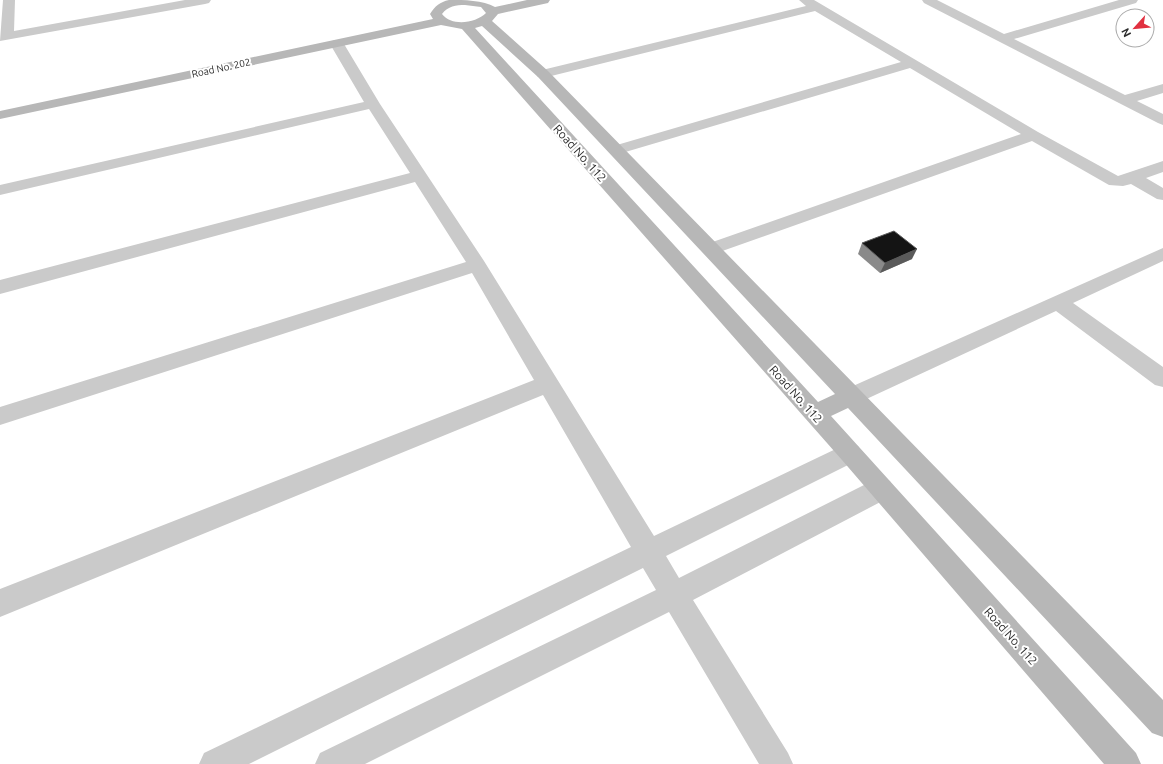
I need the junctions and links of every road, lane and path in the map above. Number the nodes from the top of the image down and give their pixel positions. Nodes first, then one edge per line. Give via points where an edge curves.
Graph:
1 (9, 0) edge
2 (205, 0) edge
3 (464, 0) edge
4 (502, 0) edge
5 (544, 0) edge
6 (928, 0) edge
7 (1132, 0) edge
8 (446, 2) edge
9 (811, 4) edge
10 (152, 5) edge
11 (482, 15) junction
12 (439, 17) junction
13 (4, 36) edge
14 (1002, 38) junction
15 (337, 44) junction
16 (914, 63) junction
17 (543, 74) junction
18 (1163, 88) edge
19 (1125, 100) junction
20 (0, 103) edge
21 (373, 104) junction
22 (0, 115) edge
23 (1163, 120) edge
24 (1034, 135) junction
25 (616, 150) junction
26 (1163, 166) edge
27 (419, 176) junction
28 (1132, 177) junction
29 (0, 190) edge
30 (1163, 195) edge
31 (711, 249) junction
32 (1163, 254) edge
33 (477, 265) junction
34 (0, 287) edge
35 (1058, 302) junction
36 (1163, 379) edge
37 (548, 384) junction
38 (852, 396) junction
39 (814, 414) junction
40 (0, 416) edge
41 (850, 453) junction
42 (881, 489) junction
43 (649, 552) junction
44 (674, 595) junction
45 (0, 603) edge
46 (1163, 722) edge
47 (215, 764) edge
48 (331, 764) edge
49 (776, 764) edge
50 (1125, 764) edge

1 - 13 street
2 - 10 street
3 - 8 street
3 - 11 street
4 - 11 street
5 - 11 street
6 - 14 street
7 - 14 street
8 - 12 street via 438,10
9 - 16 street
9 - 17 street
10 - 13 street
11 - 12 street via 448,24
11 - 17 street
11 - 39 street, Road No. 112
12 - 15 street, Road No. 202
12 - 20 street, Road No. 202
14 - 19 street
15 - 21 street
15 - 22 street, Road No. 202
16 - 24 street
16 - 25 street
17 - 25 street
18 - 19 street
19 - 23 street
21 - 27 street
21 - 29 street
24 - 28 street via 1115,181 1120,182
24 - 31 street
25 - 31 street
26 - 28 street
27 - 33 street
27 - 34 street
28 - 30 street
31 - 38 street
32 - 35 street
33 - 37 street
33 - 40 street
35 - 36 street
35 - 38 street
37 - 43 street
37 - 45 street
38 - 39 street
38 - 46 street
39 - 41 street, Road No. 112
41 - 42 street, Road No. 112
41 - 43 street
42 - 44 street
42 - 50 street, Road No. 112
43 - 44 street
43 - 47 street
44 - 48 street
44 - 49 street

